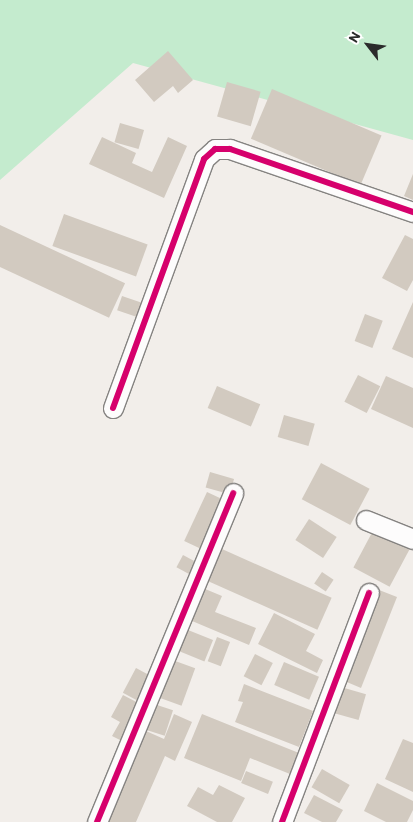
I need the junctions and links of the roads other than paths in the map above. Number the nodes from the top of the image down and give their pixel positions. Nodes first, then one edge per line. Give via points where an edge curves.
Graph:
1 (413, 212) edge
2 (113, 408) dead end
3 (233, 493) dead end
4 (366, 520) dead end
5 (413, 539) edge
6 (369, 593) dead end
7 (97, 822) edge
8 (282, 822) edge

1 - 2 street via 230,149 214,149 204,158
3 - 7 street
4 - 5 street
6 - 8 street

